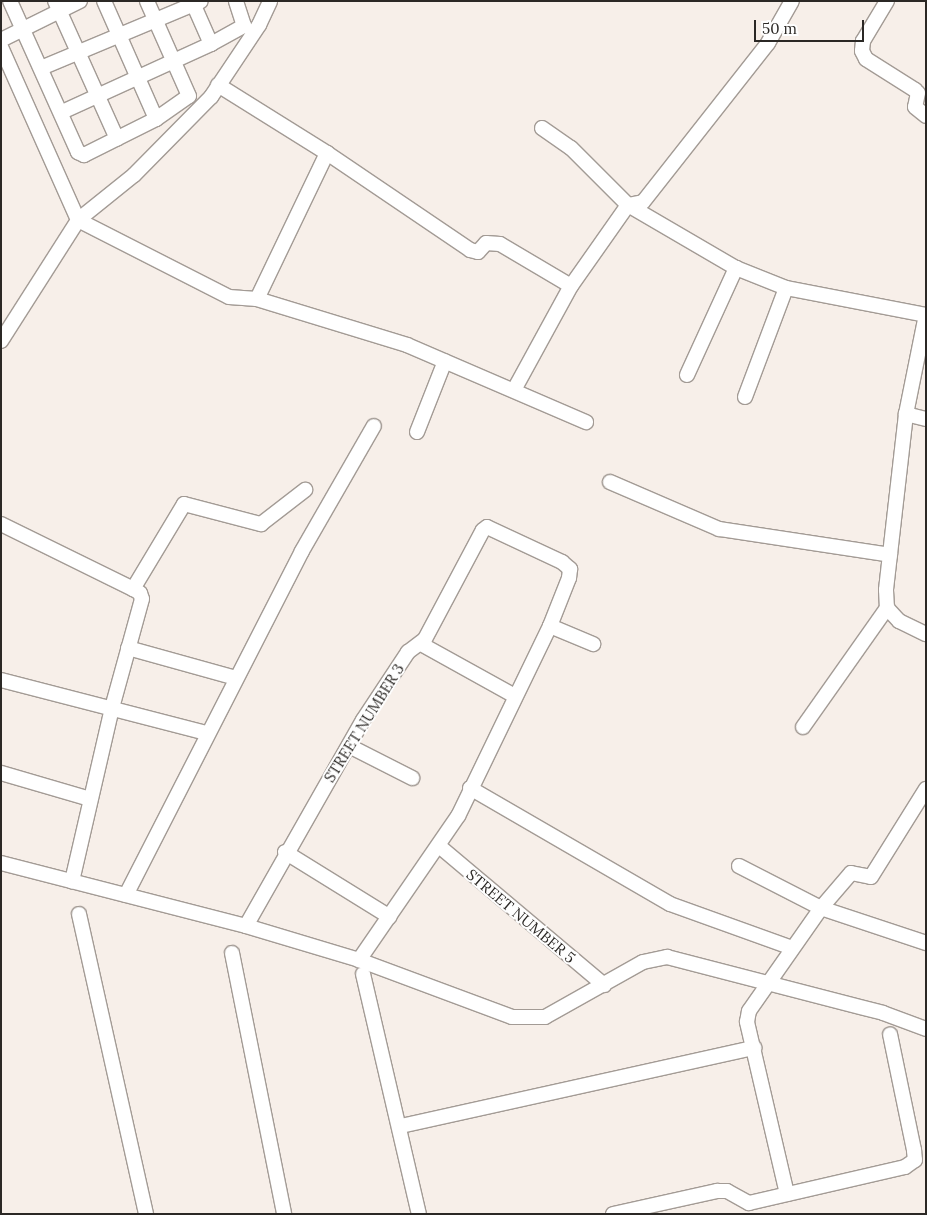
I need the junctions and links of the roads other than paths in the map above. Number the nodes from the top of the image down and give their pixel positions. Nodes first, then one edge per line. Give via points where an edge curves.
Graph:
1 (10, 1) edge
2 (80, 1) edge
3 (104, 1) edge
4 (146, 1) edge
5 (236, 1) edge
6 (270, 1) edge
7 (792, 1) edge
8 (887, 1) edge
9 (196, 3) edge
10 (57, 6) edge
11 (155, 21) junction
12 (23, 29) junction
13 (120, 35) junction
14 (1, 40) edge
15 (211, 44) junction
16 (1, 46) edge
17 (77, 52) junction
18 (174, 62) junction
19 (42, 68) junction
20 (140, 77) junction
21 (218, 85) junction
22 (97, 96) junction
23 (62, 112) junction
24 (926, 116) edge
25 (156, 118) junction
26 (542, 128) dead end
27 (117, 139) junction
28 (327, 153) junction
29 (628, 205) junction
30 (78, 220) junction
31 (736, 268) junction
32 (572, 286) junction
33 (786, 288) junction
34 (257, 299) junction
35 (926, 315) edge
36 (1, 341) edge
37 (445, 361) junction
38 (687, 375) dead end
39 (514, 390) junction
40 (745, 397) dead end
41 (906, 414) junction
42 (926, 419) edge
43 (586, 422) dead end
44 (374, 426) dead end
45 (417, 432) dead end
46 (610, 482) dead end
47 (304, 490) dead end
48 (1, 524) edge
49 (890, 554) junction
50 (133, 589) junction
51 (887, 608) junction
52 (550, 626) junction
53 (926, 634) edge
54 (421, 644) junction
55 (593, 644) dead end
56 (128, 648) junction
57 (236, 678) junction
58 (1, 680) edge
59 (515, 696) junction
60 (112, 708) junction
61 (803, 727) dead end
62 (206, 733) junction
63 (349, 746) junction
64 (1, 773) edge
65 (412, 778) dead end
66 (470, 788) junction
67 (926, 789) edge
68 (90, 799) junction
69 (438, 846) junction
70 (285, 852) junction
71 (1, 863) edge
72 (739, 866) dead end
73 (72, 881) junction
74 (126, 895) junction
75 (821, 908) junction
76 (79, 914) dead end
77 (390, 917) junction
78 (246, 926) junction
79 (926, 943) edge
80 (792, 948) junction
81 (232, 953) dead end
82 (361, 967) junction
83 (766, 984) junction
84 (604, 985) junction
85 (926, 1029) edge
86 (890, 1034) dead end
87 (754, 1048) junction
88 (401, 1126) junction
89 (787, 1194) junction
90 (750, 1208) edge
91 (146, 1214) edge
92 (284, 1214) edge
93 (419, 1214) edge
94 (613, 1214) edge

1 - 12 street
2 - 10 street
3 - 13 street
4 - 11 street
5 - 15 street via 244,26
6 - 21 street via 260,25
7 - 29 street via 768,43 643,202
8 - 24 street via 863,41 862,51 866,59 918,93 915,107
9 - 11 street
9 - 15 street
10 - 12 street
10 - 17 street
11 - 13 street
11 - 18 street
12 - 14 street
12 - 19 street
13 - 17 street
13 - 20 street
15 - 18 street
16 - 30 street
17 - 19 street
17 - 22 street
18 - 20 street
18 - 25 street via 189,96
19 - 23 street
20 - 22 street
20 - 25 street
21 - 28 street
21 - 30 street via 134,174
22 - 23 street
22 - 27 street
23 - 27 street via 78,152 84,155
25 - 27 street
26 - 29 street via 571,148
28 - 32 street via 470,250 478,252 486,243 500,244
28 - 34 street
29 - 31 street
29 - 32 street
30 - 34 street via 229,297
30 - 36 street
31 - 33 street
31 - 38 street
32 - 39 street
33 - 35 street
33 - 40 street
34 - 37 street via 407,345
35 - 41 street
37 - 39 street
37 - 45 street
39 - 43 street
41 - 42 street
41 - 49 street
44 - 57 street via 302,551
46 - 49 street via 719,529
47 - 50 street via 260,524 184,504
48 - 50 street
49 - 51 street
50 - 56 street via 140,593 142,599
51 - 53 street via 899,621
51 - 61 street
52 - 54 street, STREET NUMBER 3 via 570,569 562,562 488,528 483,530
52 - 55 street
52 - 59 street
54 - 59 street
54 - 63 street, STREET NUMBER 3 via 408,652
56 - 57 street
56 - 60 street
57 - 62 street
58 - 60 street
59 - 66 street
60 - 62 street
60 - 68 street
62 - 74 street
63 - 65 street
63 - 70 street, STREET NUMBER 3
64 - 68 street
66 - 69 street
66 - 80 street via 670,904
67 - 75 street via 871,877 851,873
68 - 73 street
69 - 77 street
69 - 84 street, STREET NUMBER 5
70 - 77 street
70 - 78 street, STREET NUMBER 3
71 - 73 street
72 - 75 street
73 - 74 street
74 - 78 street
75 - 79 street
75 - 80 street
76 - 91 street
77 - 82 street
78 - 82 street
80 - 83 street
81 - 92 street
82 - 84 street via 512,1017 545,1017
82 - 88 street
83 - 84 street via 666,957 643,962
83 - 85 street via 884,1013
83 - 87 street via 747,1022
86 - 89 street via 915,1160 905,1167
87 - 88 street
87 - 89 street
88 - 93 street
89 - 90 street
90 - 94 street via 727,1191 717,1191

